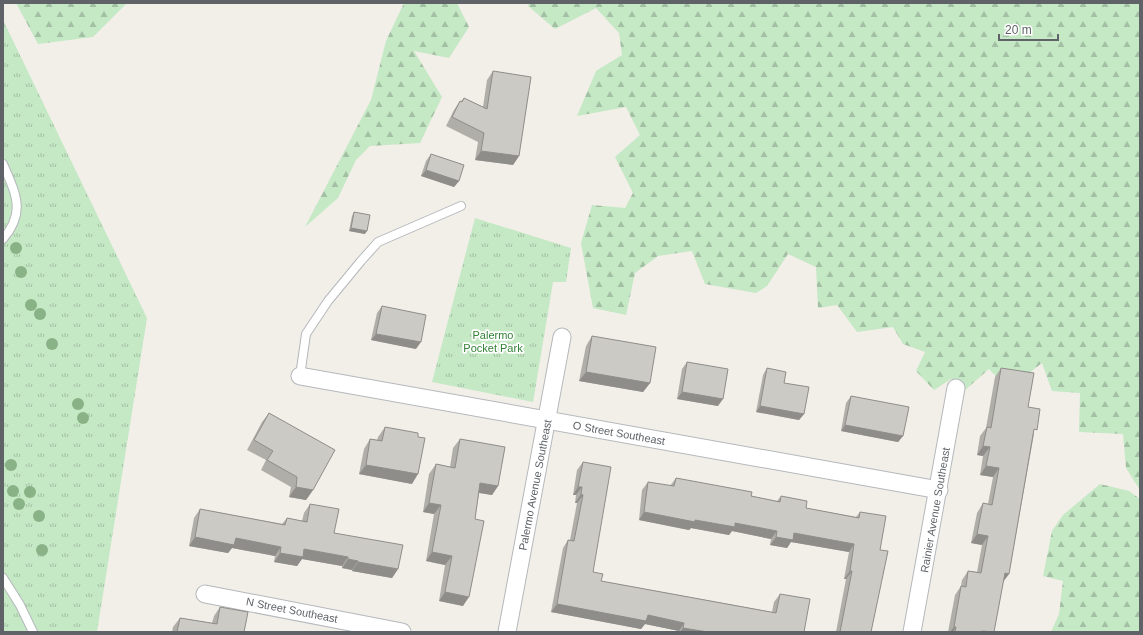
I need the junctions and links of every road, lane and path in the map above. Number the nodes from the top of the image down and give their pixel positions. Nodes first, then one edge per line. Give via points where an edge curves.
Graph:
1 (3, 164) edge
2 (462, 206) dead end
3 (3, 239) edge
4 (562, 337) dead end
5 (300, 376) joint
6 (956, 388) dead end
7 (547, 420) junction
8 (939, 490) junction
9 (3, 578) edge
10 (205, 594) dead end
11 (33, 632) edge
12 (402, 632) edge
13 (507, 632) edge
14 (912, 632) edge

1 - 3 lane via 14,190 17,212 14,224
2 - 5 lane via 378,242 328,301 306,334
4 - 7 street, Palermo Avenue Southeast
5 - 7 street, O Street Southeast
6 - 8 street, Rainier Avenue Southeast
7 - 8 street, O Street Southeast
7 - 13 street, Palermo Avenue Southeast
8 - 14 street, Rainier Avenue Southeast
9 - 11 lane
10 - 12 street, N Street Southeast

